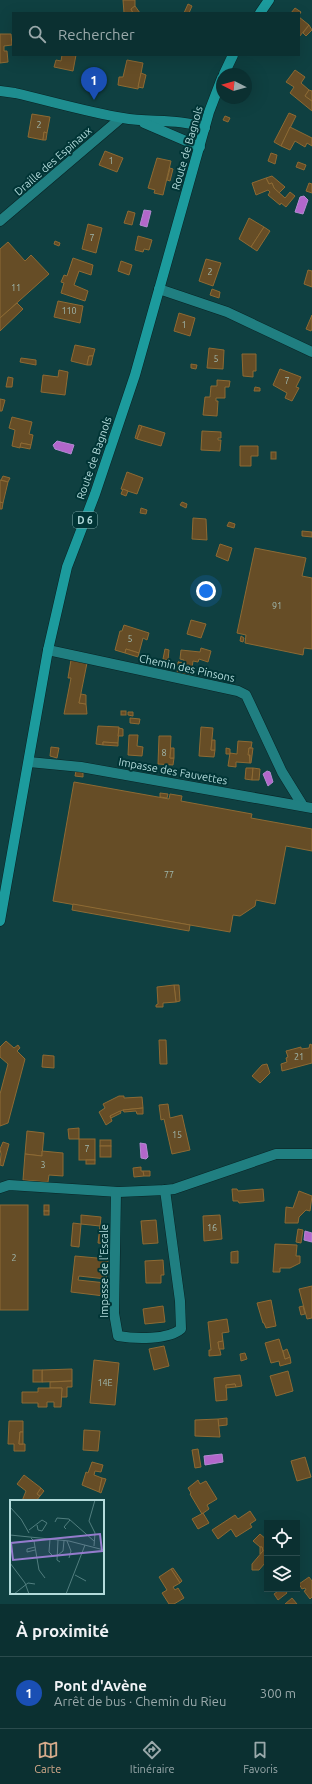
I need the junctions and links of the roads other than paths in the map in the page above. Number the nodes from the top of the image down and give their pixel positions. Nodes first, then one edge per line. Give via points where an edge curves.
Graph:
1 (269, 0) edge
2 (261, 12) edge
3 (233, 56) edge
4 (227, 68) edge
5 (0, 91) edge
6 (216, 96) edge
7 (121, 118) junction
8 (141, 121) junction
9 (205, 128) junction
10 (200, 147) junction
11 (0, 222) edge
12 (159, 289) junction
13 (312, 352) edge
14 (48, 650) junction
15 (29, 762) junction
16 (308, 807) edge
17 (0, 921) edge
18 (312, 1154) edge
19 (0, 1188) edge
20 (165, 1190) junction
21 (116, 1192) junction

1 - 2 main road
3 - 4 main road
5 - 7 street
6 - 9 main road, Route de Bagnols / D 6
7 - 8 street
7 - 11 street, Draille des Espinaux
8 - 9 street via 191,122
8 - 10 street
9 - 10 main road, Route de Bagnols / D 6
10 - 12 main road, Route de Bagnols / D 6
12 - 13 street via 227,312
12 - 14 main road, Route de Bagnols / D 6 via 135,375 95,494 67,567
14 - 15 main road, Route de Bagnols / D 6
14 - 16 street, Chemin des Pinsons via 238,690 246,695 282,772
15 - 16 street, Impasse des Fauvettes via 81,767
15 - 17 main road, Route de Bagnols / D 6
18 - 20 street via 276,1154
19 - 21 street via 9,1184
20 - 21 street
20 - 21 street, Impasse de l'Escale via 180,1301 181,1329 175,1334 132,1338 118,1336 114,1313

